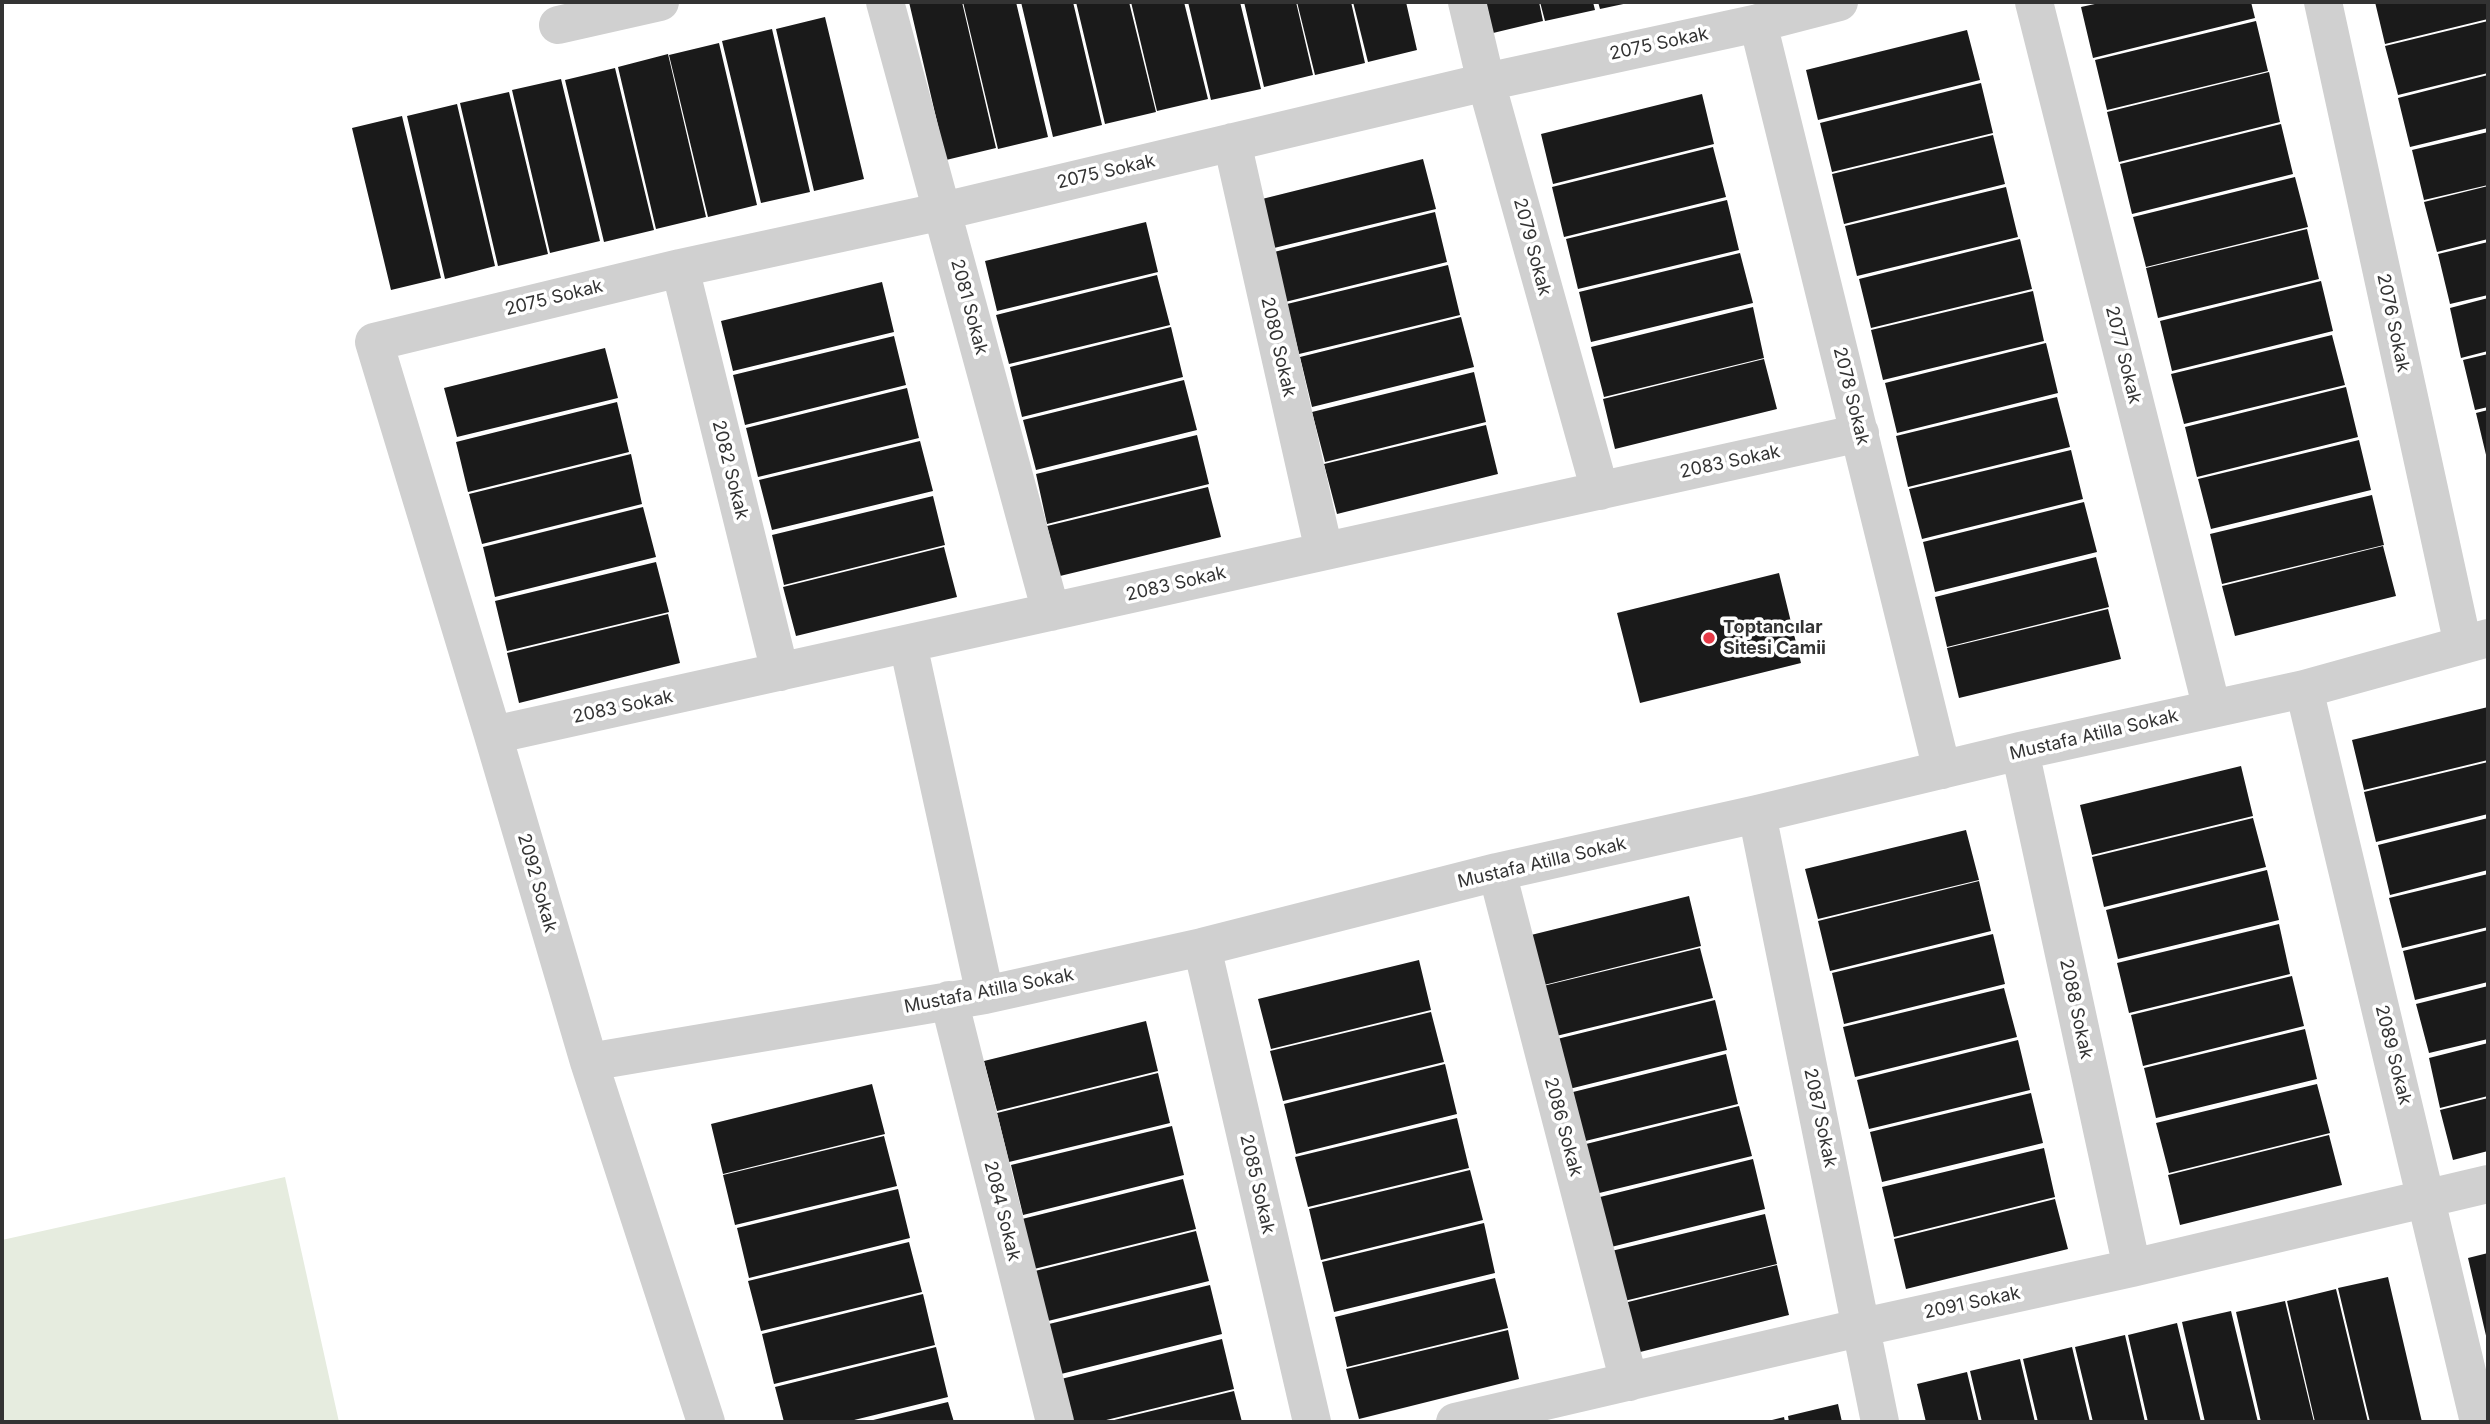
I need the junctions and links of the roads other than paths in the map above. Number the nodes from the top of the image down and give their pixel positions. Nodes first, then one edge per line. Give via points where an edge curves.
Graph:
1 (660, 2) edge
2 (885, 2) edge
3 (1467, 2) edge
4 (1839, 2) edge
5 (2034, 2) edge
6 (2323, 2) edge
7 (1758, 23) junction
8 (558, 25) dead end
9 (1486, 82) junction
10 (1232, 142) junction
11 (943, 211) junction
12 (680, 268) junction
13 (373, 342) joint
14 (1860, 433) junction
15 (1600, 491) junction
16 (1324, 551) junction
17 (1051, 612) junction
18 (2476, 641) edge
19 (908, 644) junction
20 (780, 672) junction
21 (2304, 689) junction
22 (2213, 709) junction
23 (493, 735) junction
24 (2020, 751) junction
25 (1942, 770) junction
26 (1757, 814) junction
27 (1497, 872) junction
28 (1202, 947) junction
29 (967, 997) junction
30 (589, 1062) junction
31 (2488, 1184) edge
32 (2427, 1198) junction
33 (2132, 1268) junction
34 (1863, 1327) junction
35 (1629, 1382) junction
36 (706, 1422) edge
37 (1055, 1422) edge
38 (1312, 1422) edge
39 (1455, 1422) edge
40 (1880, 1422) edge
41 (2479, 1422) edge

1 - 8 street
2 - 11 street, 2081 Sokak
3 - 9 street, 2079 Sokak
4 - 7 street, 2075 Sokak
5 - 22 street, 2077 Sokak
6 - 18 street, 2076 Sokak
7 - 9 street, 2075 Sokak
7 - 14 street, 2078 Sokak
9 - 10 street, 2075 Sokak
9 - 15 street, 2079 Sokak
10 - 11 street, 2075 Sokak
10 - 16 street, 2080 Sokak
11 - 12 street, 2075 Sokak
11 - 17 street, 2081 Sokak
12 - 13 street, 2075 Sokak
12 - 20 street, 2082 Sokak
13 - 23 street, 2092 Sokak
14 - 15 street, 2083 Sokak
14 - 25 street, 2078 Sokak
15 - 16 street, 2083 Sokak
16 - 17 street, 2083 Sokak
17 - 19 street, 2083 Sokak
18 - 21 street, Mustafa Atilla Sokak
19 - 20 street, 2083 Sokak
19 - 29 street, 2084 Sokak
20 - 23 street, 2083 Sokak
21 - 22 street, Mustafa Atilla Sokak
21 - 32 street, 2089 Sokak
22 - 24 street, Mustafa Atilla Sokak
23 - 30 street, 2092 Sokak
24 - 25 street, Mustafa Atilla Sokak
24 - 33 street, 2088 Sokak
25 - 26 street, Mustafa Atilla Sokak
26 - 27 street, Mustafa Atilla Sokak
26 - 34 street, 2087 Sokak
27 - 28 street, Mustafa Atilla Sokak
27 - 35 street, 2086 Sokak
28 - 29 street, Mustafa Atilla Sokak
28 - 38 street, 2085 Sokak
29 - 30 street, Mustafa Atilla Sokak
29 - 37 street, 2084 Sokak
30 - 36 street, 2092 Sokak
31 - 32 street, 2091 Sokak
32 - 33 street, 2091 Sokak
32 - 41 street, 2089 Sokak
33 - 34 street, 2091 Sokak
34 - 35 street, 2091 Sokak
34 - 40 street, 2087 Sokak
35 - 39 street, 2091 Sokak

